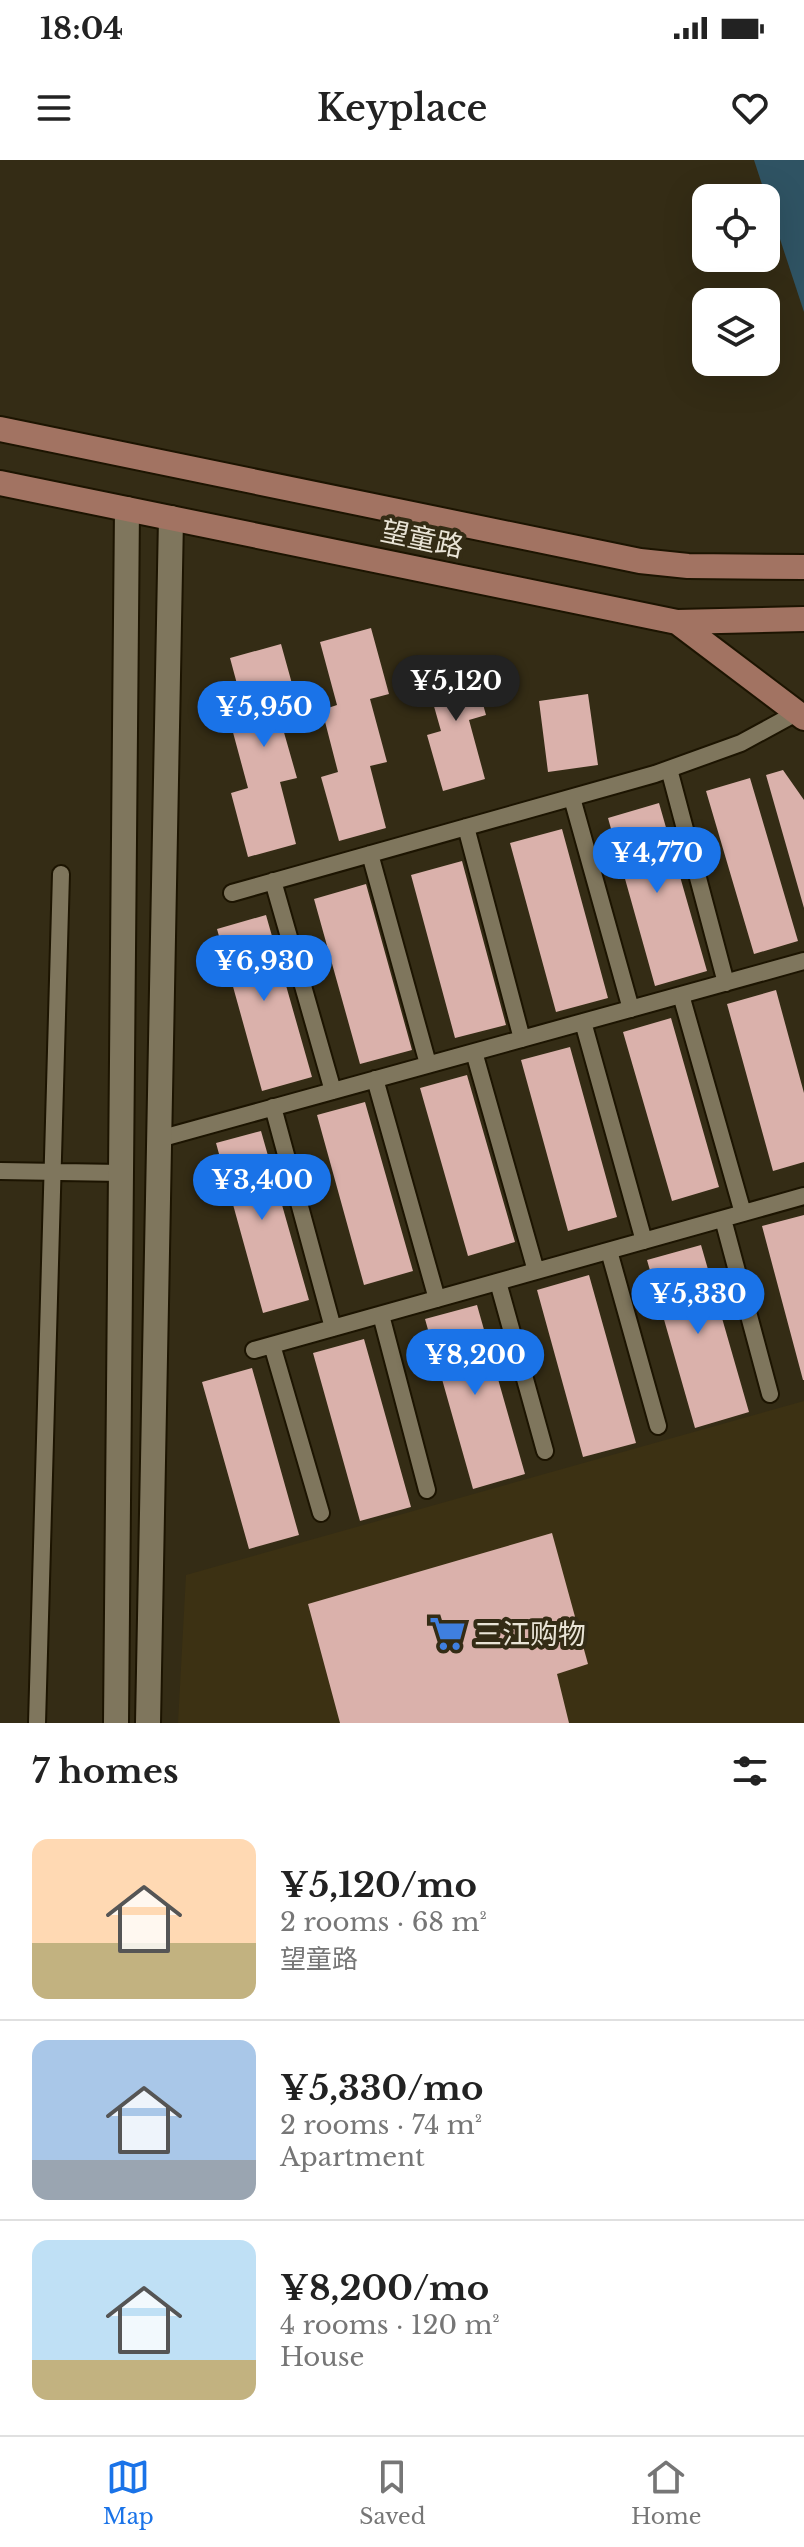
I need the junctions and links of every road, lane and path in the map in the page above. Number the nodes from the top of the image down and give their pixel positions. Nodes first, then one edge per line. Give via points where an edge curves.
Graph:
1 (0, 429) edge
2 (0, 483) edge
3 (127, 509) junction
4 (171, 518) junction
5 (804, 567) edge
6 (804, 619) edge
7 (677, 622) junction
8 (801, 715) edge
9 (669, 769) junction
10 (572, 798) junction
11 (466, 827) junction
12 (370, 854) junction
13 (61, 874) dead end
14 (273, 881) junction
15 (232, 893) dead end
16 (804, 961) edge
17 (726, 983) junction
18 (681, 995) junction
19 (631, 1009) junction
20 (583, 1022) junction
21 (522, 1039) junction
22 (474, 1052) junction
23 (428, 1064) junction
24 (375, 1079) junction
25 (333, 1091) junction
26 (273, 1107) junction
27 (159, 1139) junction
28 (0, 1171) edge
29 (53, 1173) junction
30 (121, 1173) junction
31 (804, 1196) edge
32 (743, 1213) junction
33 (723, 1219) junction
34 (644, 1241) junction
35 (609, 1251) junction
36 (536, 1271) junction
37 (498, 1282) junction
38 (437, 1299) junction
39 (381, 1315) junction
40 (333, 1328) junction
41 (272, 1345) junction
42 (254, 1350) dead end
43 (770, 1394) dead end
44 (658, 1426) dead end
45 (545, 1451) dead end
46 (427, 1490) dead end
47 (321, 1513) dead end
48 (37, 1723) edge
49 (116, 1723) edge
50 (148, 1723) edge

1 - 5 main road, 望童路 via 640,561
2 - 3 main road, 望童路
3 - 4 main road, 望童路
3 - 30 street
4 - 7 main road, 望童路
4 - 27 street
6 - 7 main road
7 - 8 main road, 望童路
8 - 9 lane
9 - 10 lane
9 - 17 lane
10 - 11 lane
10 - 19 lane
11 - 12 lane
11 - 21 lane
12 - 14 lane
12 - 23 lane
13 - 29 lane
14 - 15 lane
14 - 25 lane
16 - 17 lane
17 - 18 lane
18 - 19 lane
18 - 32 lane
19 - 20 lane
20 - 21 lane
20 - 34 lane
21 - 22 lane
22 - 23 lane
22 - 36 lane
23 - 24 lane
24 - 25 lane
24 - 38 lane
25 - 26 lane
26 - 27 lane
26 - 40 lane
27 - 50 street
28 - 29 lane
29 - 30 lane
29 - 48 lane
30 - 49 street
31 - 32 lane
32 - 33 lane
33 - 34 lane
33 - 43 lane
34 - 35 lane
35 - 36 lane
35 - 44 lane
36 - 37 lane
37 - 38 lane
37 - 45 lane
38 - 39 lane
39 - 40 lane
39 - 46 lane
40 - 41 lane
41 - 42 lane
41 - 47 lane

